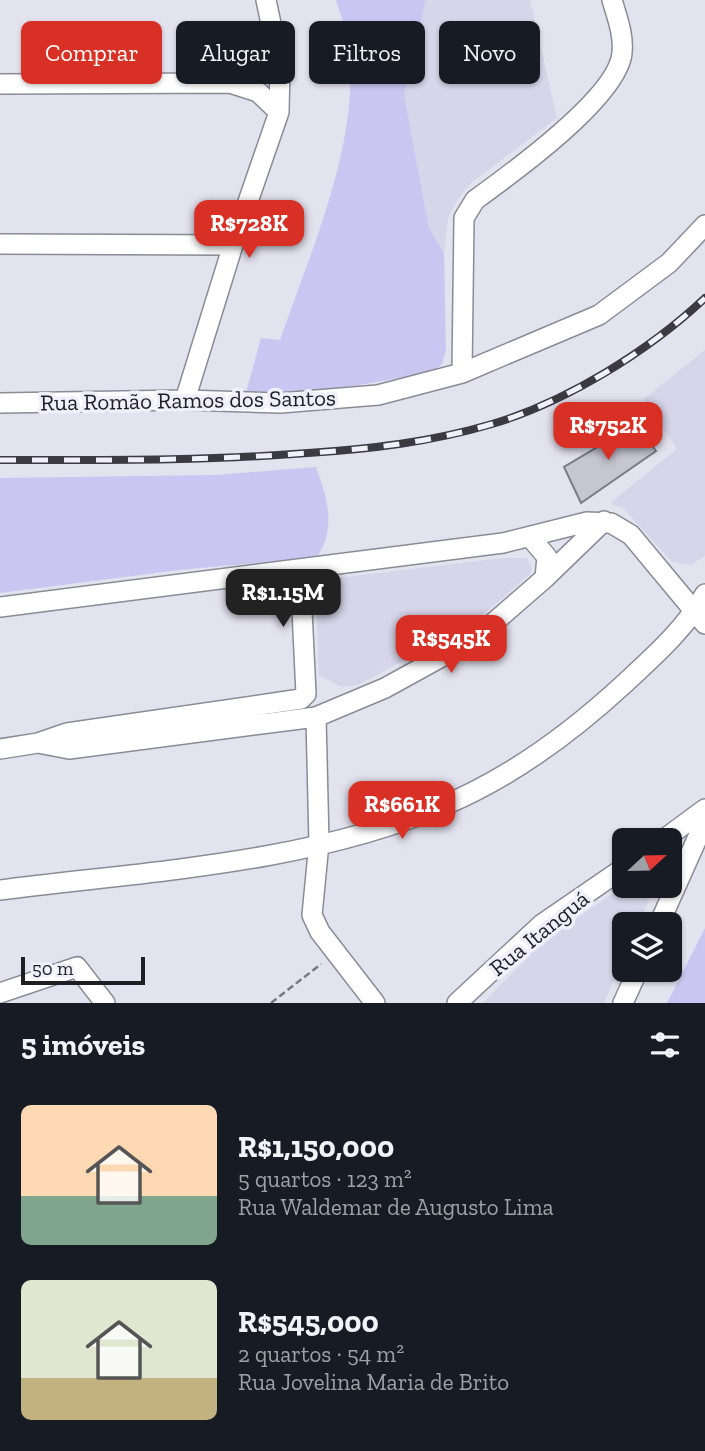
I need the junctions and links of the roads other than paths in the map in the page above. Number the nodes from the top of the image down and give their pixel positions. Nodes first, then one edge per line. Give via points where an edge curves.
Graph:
1 (266, 0) edge
2 (612, 0) edge
3 (271, 21) edge
4 (176, 83) edge
5 (0, 84) edge
6 (232, 84) edge
7 (279, 84) edge
8 (279, 112) junction
9 (705, 225) edge
10 (0, 244) edge
11 (233, 245) junction
12 (462, 373) junction
13 (186, 400) junction
14 (0, 403) edge
15 (604, 522) junction
16 (576, 525) junction
17 (552, 532) junction
18 (530, 537) junction
19 (578, 548) junction
20 (547, 557) junction
21 (300, 569) junction
22 (545, 578) junction
23 (705, 594) edge
24 (0, 607) edge
25 (700, 618) edge
26 (316, 717) junction
27 (38, 743) junction
28 (0, 749) edge
29 (705, 809) edge
30 (705, 821) edge
31 (679, 828) edge
32 (319, 843) junction
33 (682, 872) edge
34 (612, 876) edge
35 (0, 890) edge
36 (633, 982) edge
37 (0, 993) edge
38 (105, 1003) edge
39 (375, 1003) edge
40 (457, 1003) edge
41 (623, 1003) edge

1 - 3 street
2 - 12 street via 622,38 622,56 615,71 587,111 475,200 464,218
4 - 5 street
6 - 8 street via 258,92
7 - 8 street
8 - 11 street
9 - 12 street, Rua Romão Ramos dos Santos via 669,263 599,315
10 - 11 street
11 - 13 street
12 - 13 street, Rua Romão Ramos dos Santos via 378,395 280,403
13 - 14 street, Rua Romão Ramos dos Santos
15 - 16 street
15 - 19 street
15 - 25 street via 621,526 631,535
16 - 17 street
16 - 19 street
17 - 18 street
17 - 20 street
18 - 20 street
18 - 21 street
19 - 22 street
20 - 22 street
21 - 24 street
21 - 27 street via 304,697 67,733
22 - 26 street via 476,638 385,688
23 - 25 street
25 - 32 street via 567,734 502,776 446,805
26 - 27 street via 69,749
26 - 32 street
27 - 28 street
29 - 31 street
30 - 33 street
32 - 35 street via 258,856
32 - 39 street via 312,915
34 - 40 street, Rua Itanguá via 542,924
36 - 41 street
37 - 38 street via 77,967

